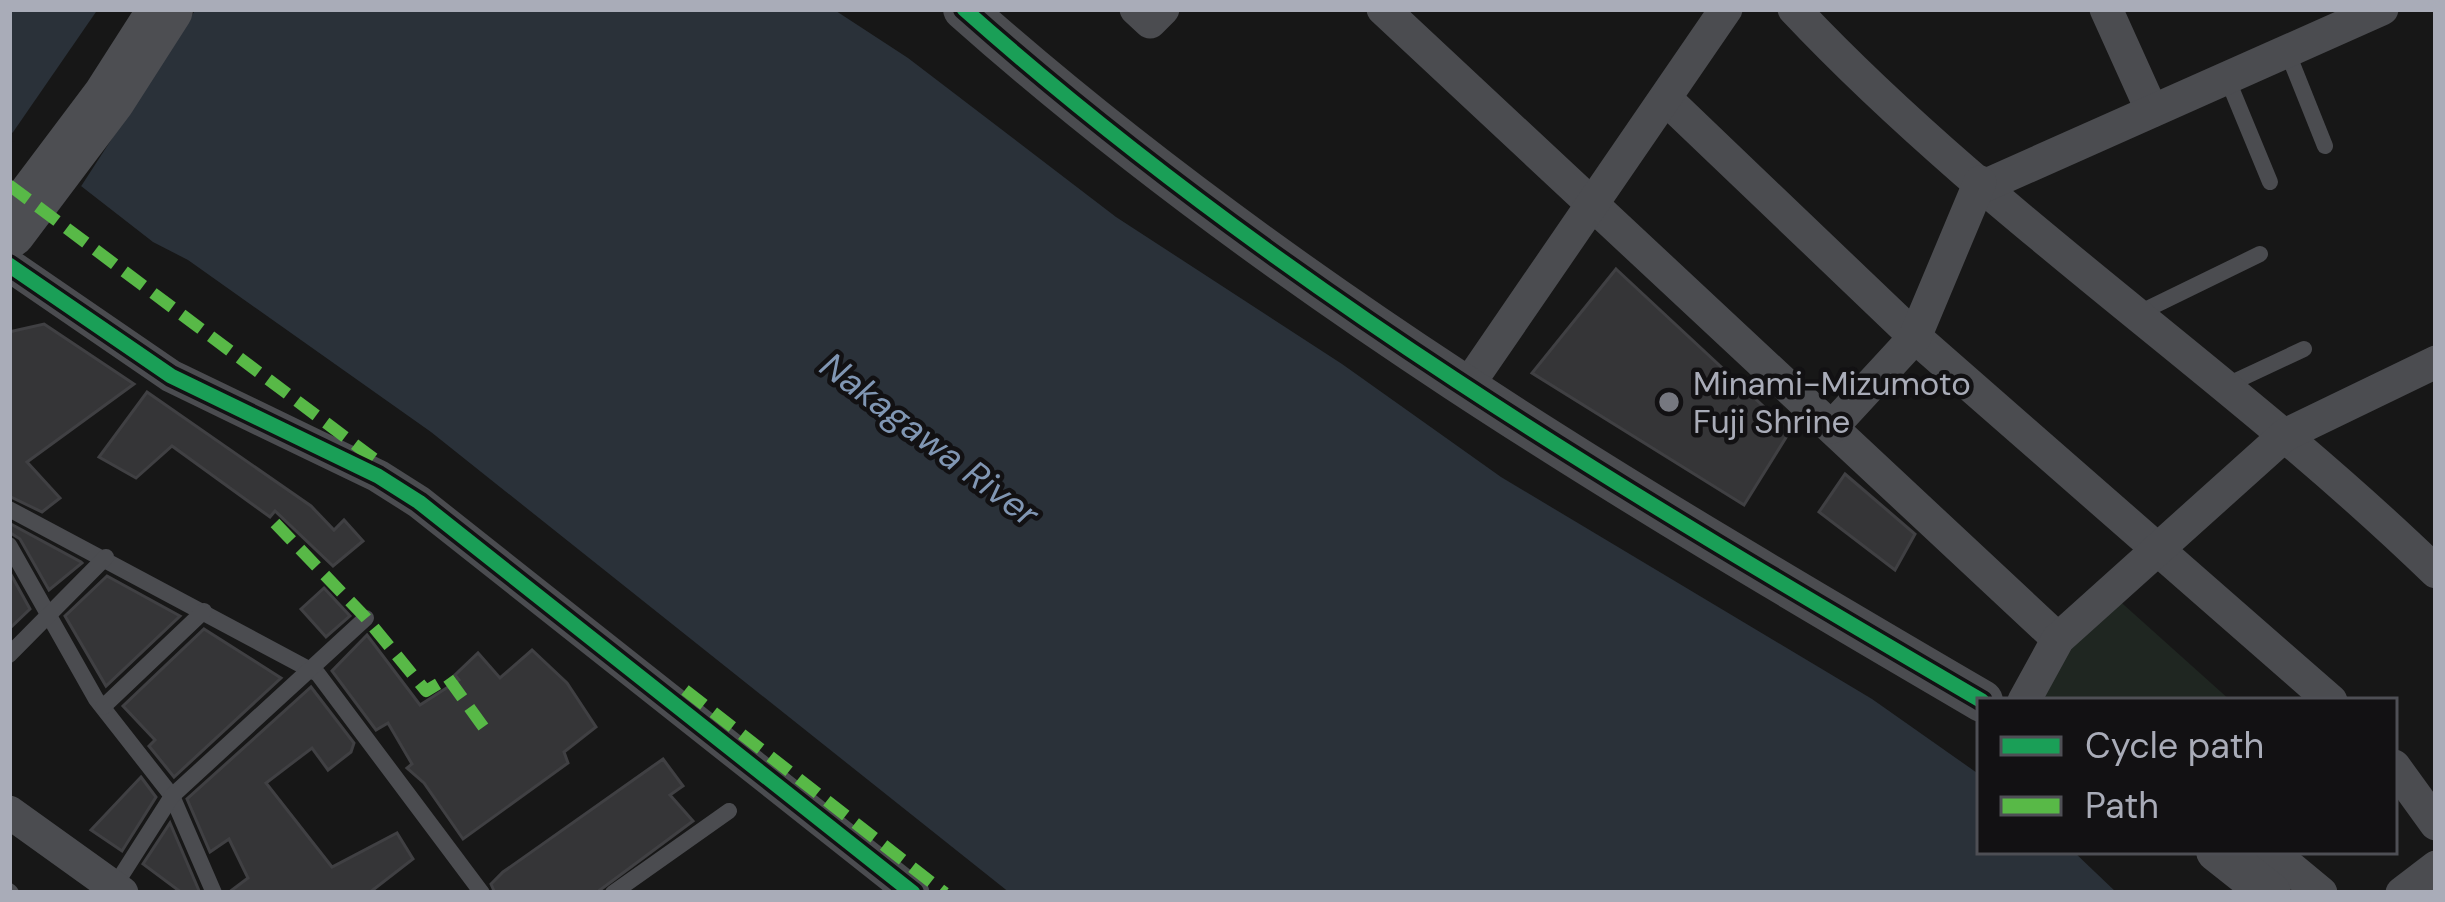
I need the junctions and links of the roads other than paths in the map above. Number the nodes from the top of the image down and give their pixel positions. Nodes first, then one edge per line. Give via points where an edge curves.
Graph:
1 (130, 9) edge
2 (166, 9) edge
3 (964, 9) edge
4 (1136, 9) edge
5 (1163, 9) edge
6 (1383, 9) edge
7 (1726, 9) edge
8 (1794, 9) edge
9 (2107, 9) edge
10 (2382, 9) edge
11 (2288, 51) junction
12 (2227, 78) junction
13 (1666, 98) junction
14 (2152, 111) junction
15 (2325, 146) dead end
16 (2270, 182) dead end
17 (1982, 184) junction
18 (9, 189) edge
19 (1594, 206) junction
20 (2260, 254) dead end
21 (10, 259) edge
22 (2132, 316) junction
23 (1916, 337) junction
24 (2304, 349) dead end
25 (2436, 362) edge
26 (2224, 387) junction
27 (1466, 388) junction
28 (1832, 427) junction
29 (2285, 435) junction
30 (9, 508) edge
31 (9, 545) edge
32 (2156, 550) junction
33 (106, 557) junction
34 (2436, 572) edge
35 (204, 611) junction
36 (47, 615) junction
37 (366, 618) dead end
38 (2058, 639) junction
39 (9, 655) edge
40 (308, 668) junction
41 (1977, 698) edge
42 (2026, 698) edge
43 (2328, 698) edge
44 (104, 707) junction
45 (2397, 770) edge
46 (172, 796) junction
47 (728, 811) dead end
48 (9, 812) edge
49 (2436, 824) edge
50 (2436, 867) edge
51 (2244, 872) edge
52 (118, 890) edge
53 (214, 893) edge
54 (482, 893) edge
55 (614, 893) edge
56 (913, 893) edge
57 (2321, 893) edge
58 (2402, 893) edge

1 - 18 main road
2 - 21 main road
3 - 27 street via 1112,136
4 - 5 street via 1150,22
6 - 19 street
7 - 13 street
8 - 17 street
9 - 14 street
10 - 11 street
11 - 12 street
11 - 15 lane
12 - 14 street
12 - 16 lane
13 - 19 street
13 - 23 street
14 - 17 street
17 - 22 street
17 - 23 street
19 - 27 street
19 - 28 street
20 - 22 lane
21 - 56 street via 171,376 419,502
22 - 26 street
23 - 28 street
23 - 32 street
24 - 26 lane
25 - 29 street
26 - 29 street
27 - 41 street via 1641,503
28 - 38 street
29 - 32 street
29 - 34 street
30 - 33 lane
31 - 36 lane
32 - 38 street
32 - 43 street
33 - 35 lane
33 - 36 lane
35 - 40 lane
35 - 44 lane
36 - 39 lane
36 - 44 lane
37 - 40 lane
38 - 42 street
40 - 46 lane
40 - 54 lane
44 - 46 lane
45 - 49 street
46 - 52 lane
46 - 53 lane
47 - 55 lane
48 - 52 street
50 - 58 street
51 - 57 street via 2286,864

